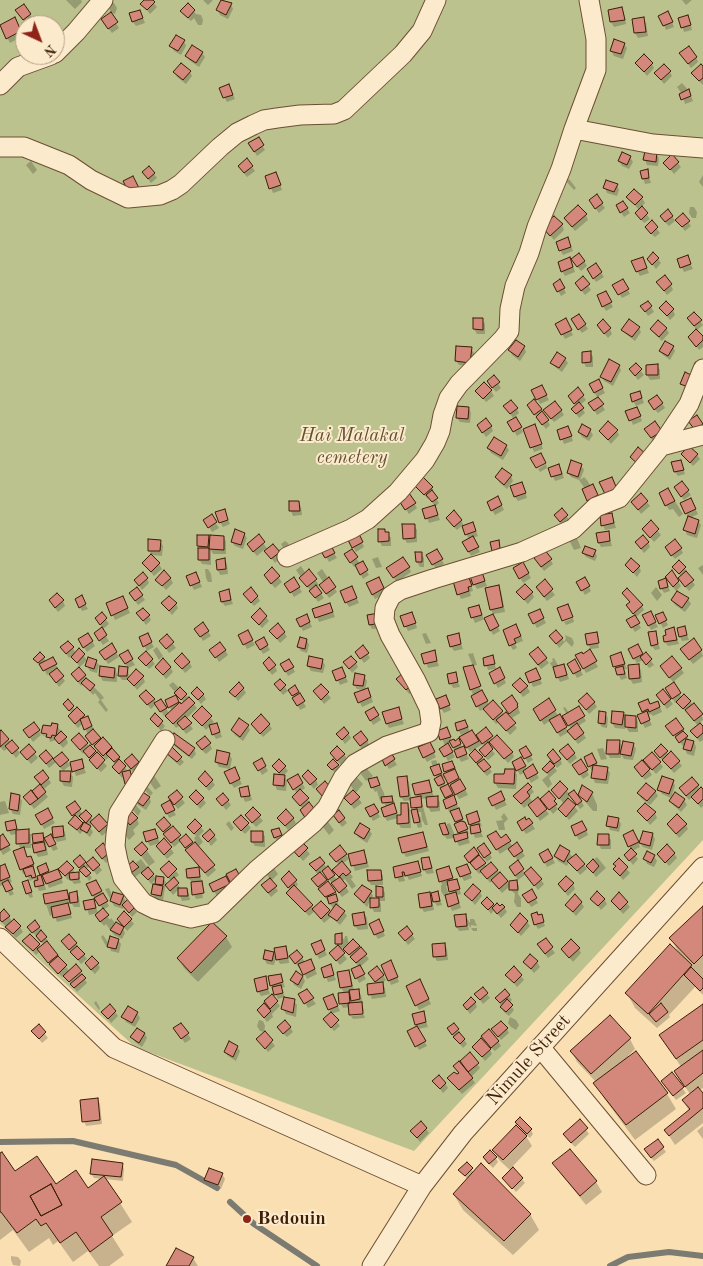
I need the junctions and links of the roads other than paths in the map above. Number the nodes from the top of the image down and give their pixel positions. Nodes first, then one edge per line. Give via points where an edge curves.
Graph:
1 (103, 0) edge
2 (436, 0) edge
3 (588, 0) edge
4 (65, 43) edge
5 (21, 65) edge
6 (0, 85) edge
7 (574, 129) junction
8 (0, 147) edge
9 (703, 148) edge
10 (703, 369) edge
11 (703, 435) edge
12 (661, 446) junction
13 (287, 557) dead end
14 (165, 740) dead end
15 (703, 867) edge
16 (0, 938) edge
17 (540, 1047) junction
18 (646, 1175) dead end
19 (422, 1186) junction
20 (372, 1266) edge

1 - 4 street
2 - 8 street via 422,32 344,110 334,114 264,120 237,134 172,190 128,198 69,165 24,147
3 - 7 street via 596,39 596,70
5 - 6 street
7 - 9 street via 653,144
7 - 13 street via 562,169 515,286 509,331 458,384 449,398 440,432 424,460 398,492 368,519
10 - 12 street via 689,404
11 - 12 street
12 - 14 street via 619,498 596,508 573,529 522,552 400,590 391,596 384,620 429,708 429,732 387,746 356,764 313,823 257,870 213,913 191,918 143,903 123,878 115,846 119,813
15 - 17 street, Nimule Street
16 - 19 street via 114,1048
17 - 18 street
17 - 19 street, Nimule Street via 463,1133
19 - 20 street, Nimule Street

